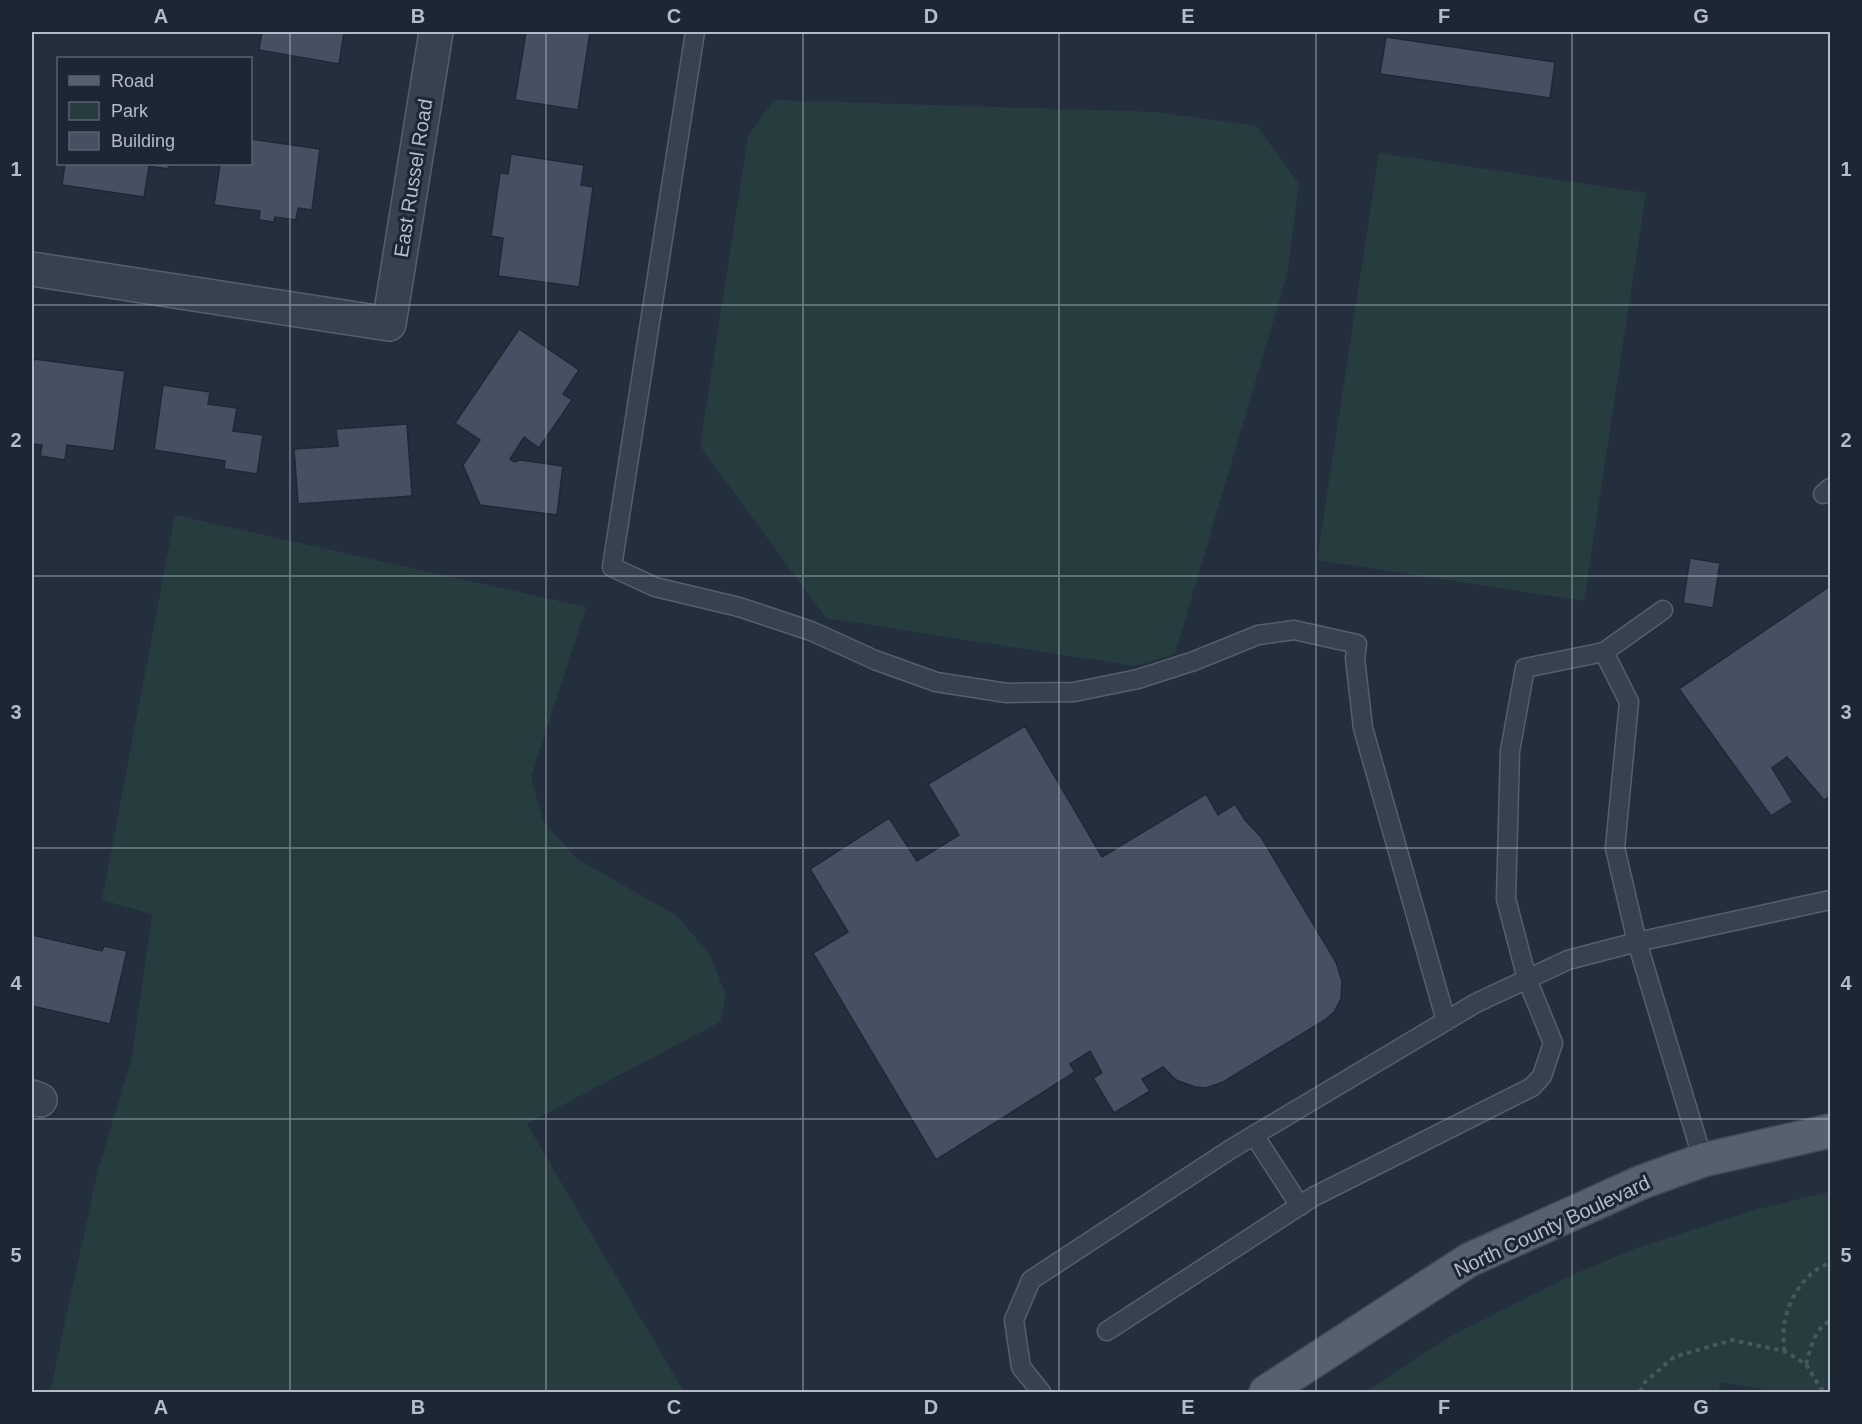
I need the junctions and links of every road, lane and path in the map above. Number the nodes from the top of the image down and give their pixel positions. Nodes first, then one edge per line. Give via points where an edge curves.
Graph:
1 (436, 32) edge
2 (695, 32) edge
3 (32, 269) edge
4 (1663, 610) dead end
5 (1604, 652) junction
6 (1830, 900) edge
7 (1637, 942) junction
8 (1527, 979) junction
9 (1446, 1021) junction
10 (1830, 1131) edge
11 (1254, 1135) junction
12 (1703, 1160) junction
13 (1300, 1206) junction
14 (1830, 1263) edge
15 (1830, 1321) edge
16 (1107, 1331) dead end
17 (1784, 1351) junction
18 (1806, 1364) junction
19 (1041, 1392) edge
20 (1266, 1392) edge
21 (1640, 1392) edge
22 (1828, 1392) edge

1 - 3 street, East Russel Road via 389,324
2 - 9 lane via 612,567 655,587 739,606 812,631 936,682 1007,693 1074,692 1138,679 1258,635 1294,630 1357,644 1355,658 1364,728
4 - 5 lane
5 - 7 lane via 1629,702 1615,848
5 - 8 lane via 1525,668 1510,750 1506,899
6 - 7 lane
7 - 8 lane via 1568,960
7 - 12 lane
8 - 9 lane
8 - 13 lane via 1553,1043 1542,1076 1532,1087
9 - 11 lane
10 - 12 main road, North County Boulevard
11 - 13 lane
11 - 19 lane via 1031,1280 1014,1320 1021,1367
12 - 20 main road, North County Boulevard via 1642,1182 1469,1260
13 - 16 lane
14 - 17 path via 1804,1281 1791,1302 1784,1326
15 - 18 path via 1812,1343
17 - 18 path
17 - 21 path via 1732,1340 1674,1357 1645,1382
18 - 22 path via 1821,1389

